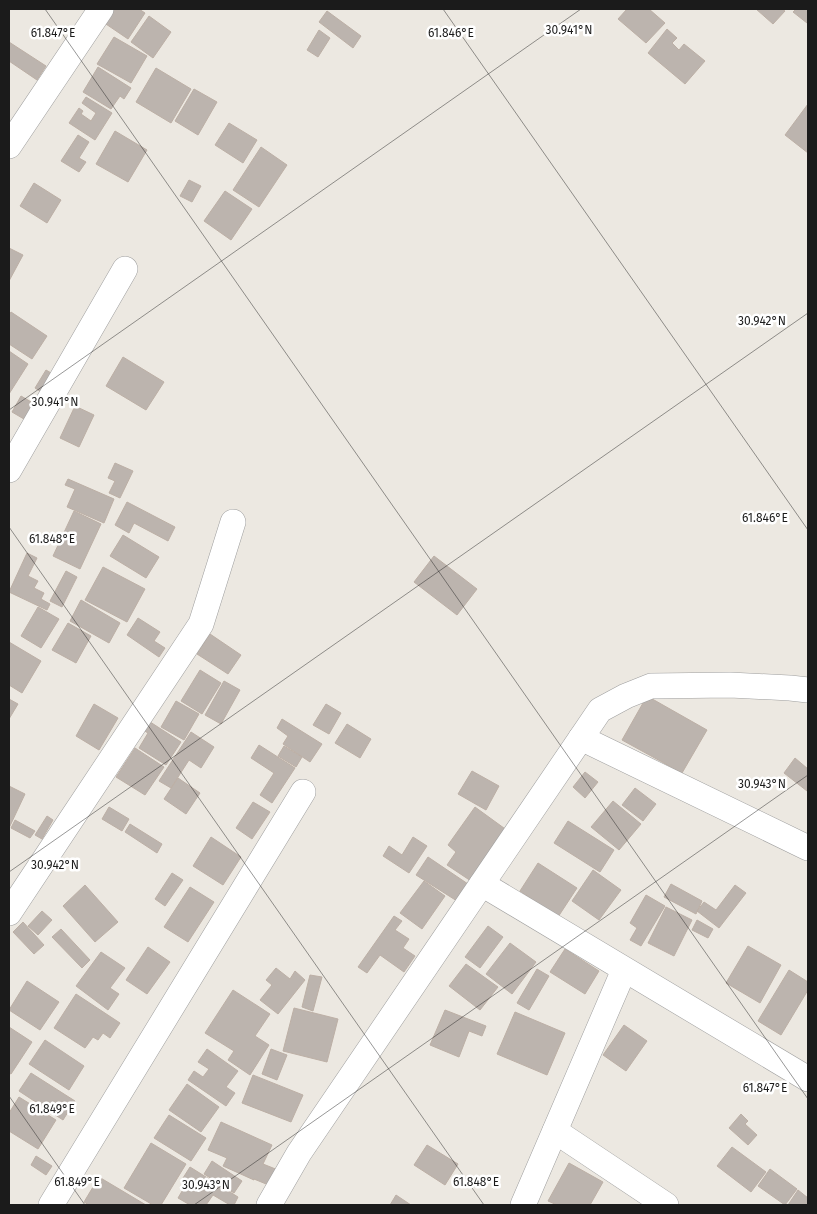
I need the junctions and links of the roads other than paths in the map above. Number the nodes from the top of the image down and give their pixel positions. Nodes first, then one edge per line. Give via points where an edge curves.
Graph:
1 (101, 9) edge
2 (9, 146) edge
3 (125, 269) dead end
4 (9, 470) edge
5 (234, 522) dead end
6 (808, 690) edge
7 (582, 738) junction
8 (303, 792) dead end
9 (808, 848) edge
10 (482, 884) junction
11 (9, 913) edge
12 (624, 970) junction
13 (808, 1079) edge
14 (555, 1131) junction
15 (51, 1205) edge
16 (270, 1205) edge
17 (523, 1205) edge
18 (666, 1205) edge

1 - 2 street
3 - 4 street
5 - 11 street via 200,624
6 - 7 street via 730,685 651,686 600,710
7 - 9 street
7 - 10 street
8 - 15 street
10 - 12 street
10 - 16 street via 299,1153
12 - 13 street
12 - 14 street
14 - 17 street
14 - 18 street

